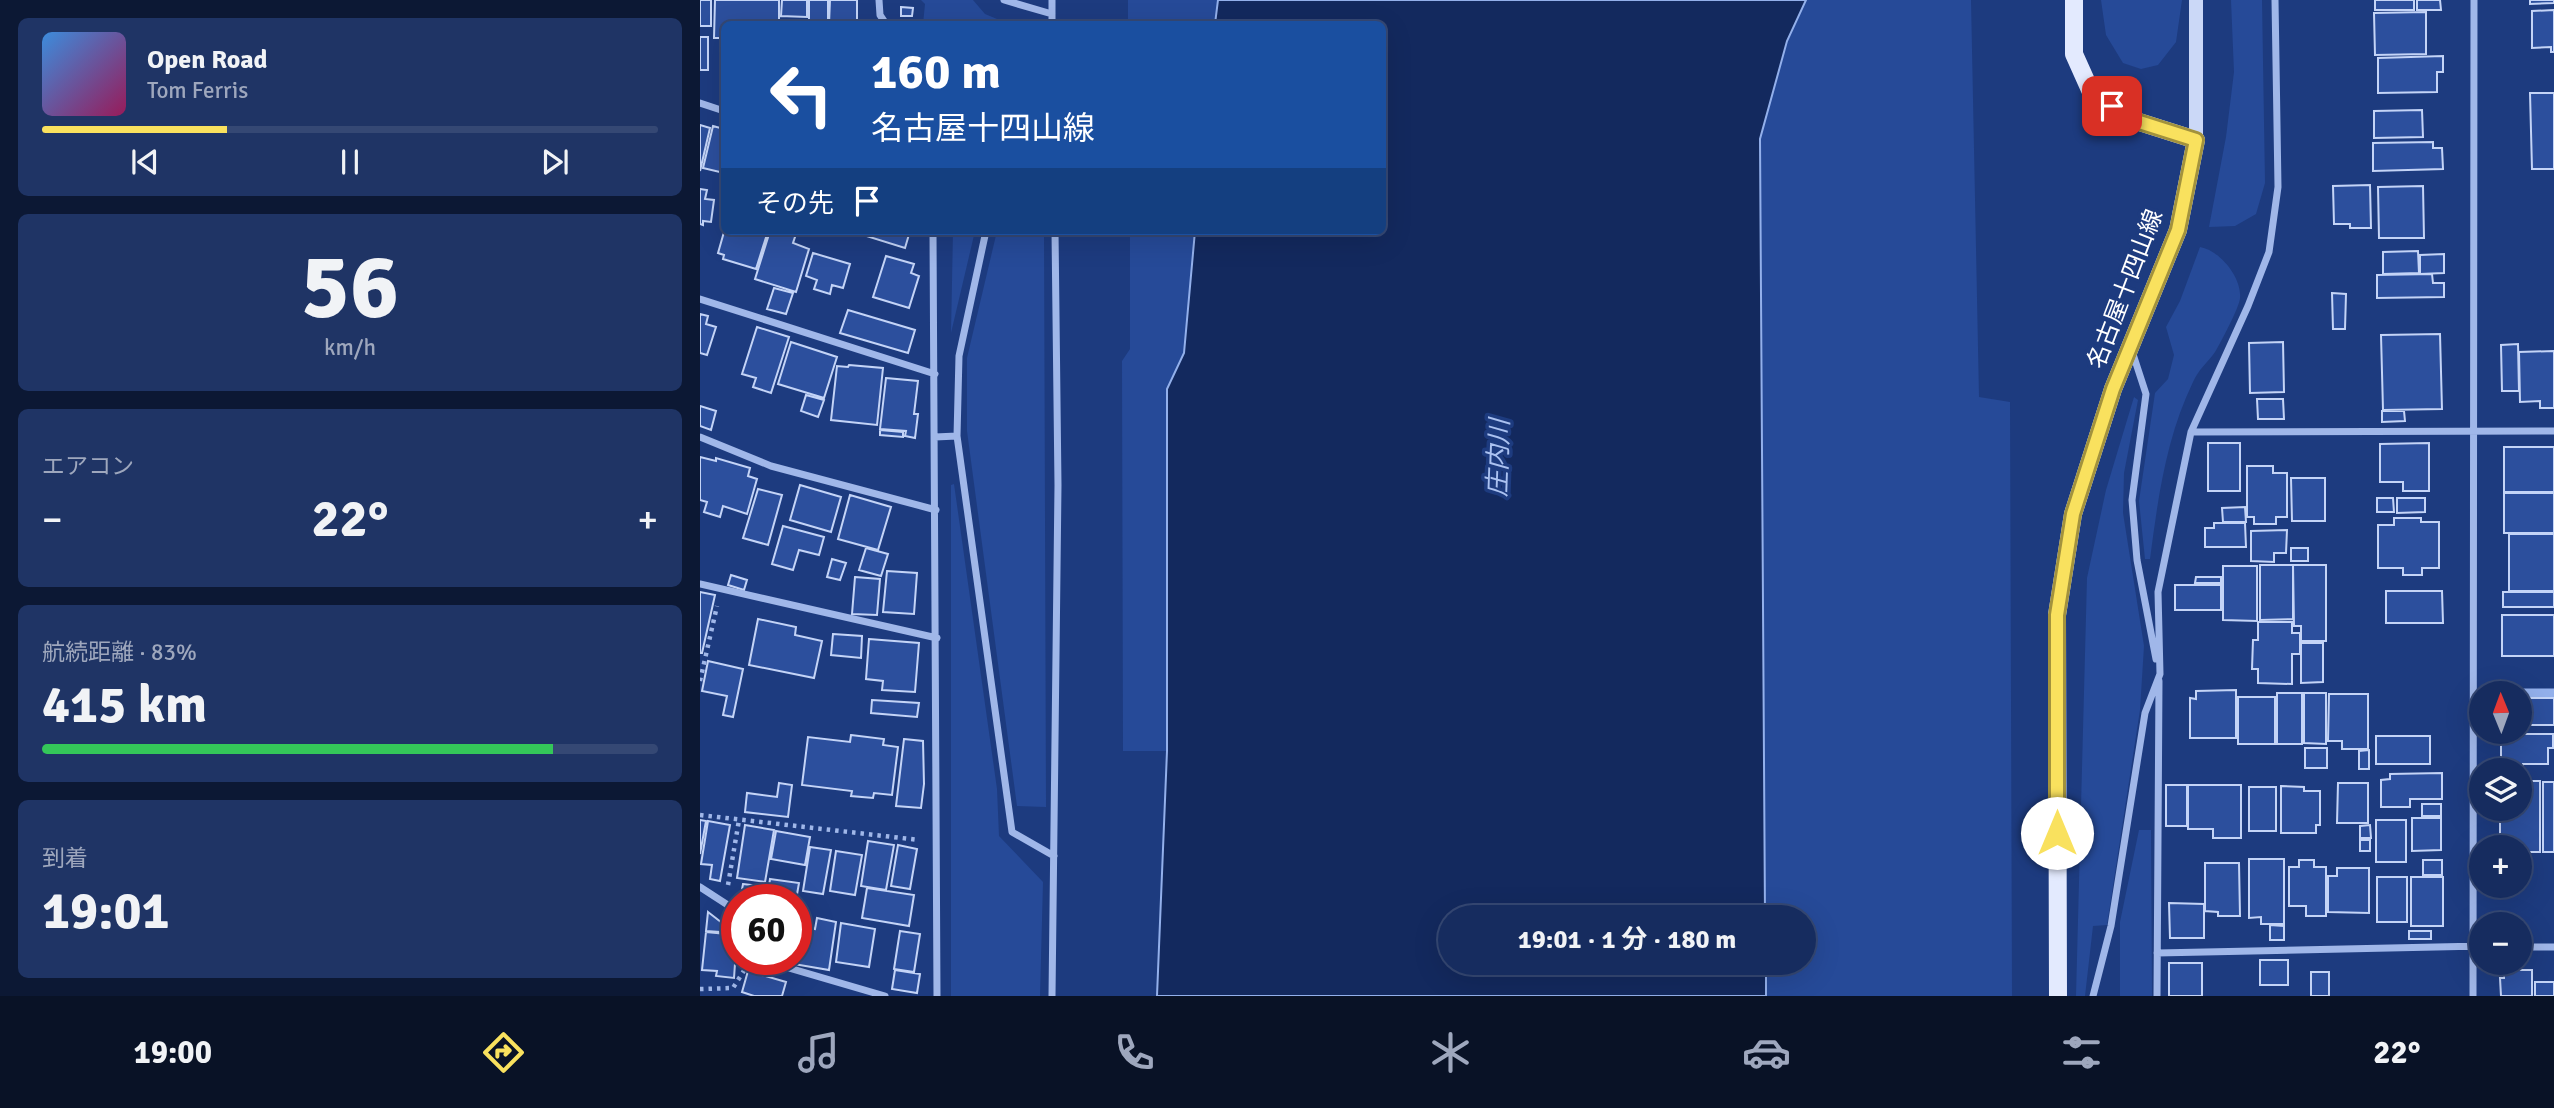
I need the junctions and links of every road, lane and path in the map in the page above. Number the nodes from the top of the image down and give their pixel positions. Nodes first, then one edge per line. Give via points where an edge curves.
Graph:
1 (879, 0) edge
2 (1004, 0) edge
3 (1052, 0) edge
4 (2074, 0) edge
5 (2196, 0) edge
6 (2275, 0) edge
7 (2474, 0) edge
8 (1052, 14) junction
9 (884, 21) edge
10 (1052, 21) edge
11 (700, 103) edge
12 (721, 110) edge
13 (2196, 140) junction
14 (933, 235) edge
15 (985, 235) edge
16 (1055, 235) edge
17 (700, 299) edge
18 (2130, 347) junction
19 (935, 374) junction
20 (2473, 431) junction
21 (2554, 431) edge
22 (2191, 432) junction
23 (957, 436) junction
24 (700, 437) edge
25 (935, 438) junction
26 (936, 510) junction
27 (700, 584) edge
28 (721, 589) junction
29 (937, 638) junction
30 (2160, 674) junction
31 (700, 681) edge
32 (700, 815) edge
33 (738, 820) junction
34 (937, 842) junction
35 (1054, 856) junction
36 (728, 884) edge
37 (700, 887) edge
38 (721, 900) edge
39 (2477, 912) edge
40 (2469, 946) edge
41 (2532, 947) edge
42 (2554, 947) edge
43 (2157, 953) junction
44 (741, 975) edge
45 (812, 975) edge
46 (2475, 975) edge
47 (700, 989) edge
48 (885, 996) edge
49 (937, 996) edge
50 (1052, 996) edge
51 (2058, 996) edge
52 (2094, 996) edge
53 (2157, 996) edge
54 (2473, 996) edge

1 - 9 street
2 - 8 street
3 - 8 street
4 - 13 main road via 2074,54 2091,92 2133,120
5 - 13 main road
6 - 22 street via 2278,187 2269,252
7 - 20 street
8 - 10 street
11 - 12 street
13 - 18 main road, 名古屋十四山線 via 2178,230
14 - 19 street
15 - 23 street via 959,356
16 - 35 street
17 - 19 street
18 - 30 street via 2146,394 2132,500 2137,560
18 - 51 main road, 名古屋十四山線 via 2073,514 2057,615
19 - 25 street
20 - 21 street
20 - 22 street
20 - 39 street
22 - 30 street via 2158,592
23 - 25 street
23 - 35 street via 1012,832
24 - 26 street via 771,466
25 - 26 street
26 - 29 street
27 - 28 street
28 - 29 street
28 - 31 path
29 - 34 street
30 - 43 street
30 - 52 street via 2145,713 2111,926
32 - 33 path
33 - 34 path
33 - 36 path
34 - 49 street
35 - 50 street
37 - 38 street
40 - 43 street
41 - 42 street
43 - 53 street
44 - 47 path via 733,988
45 - 48 street
46 - 54 street

